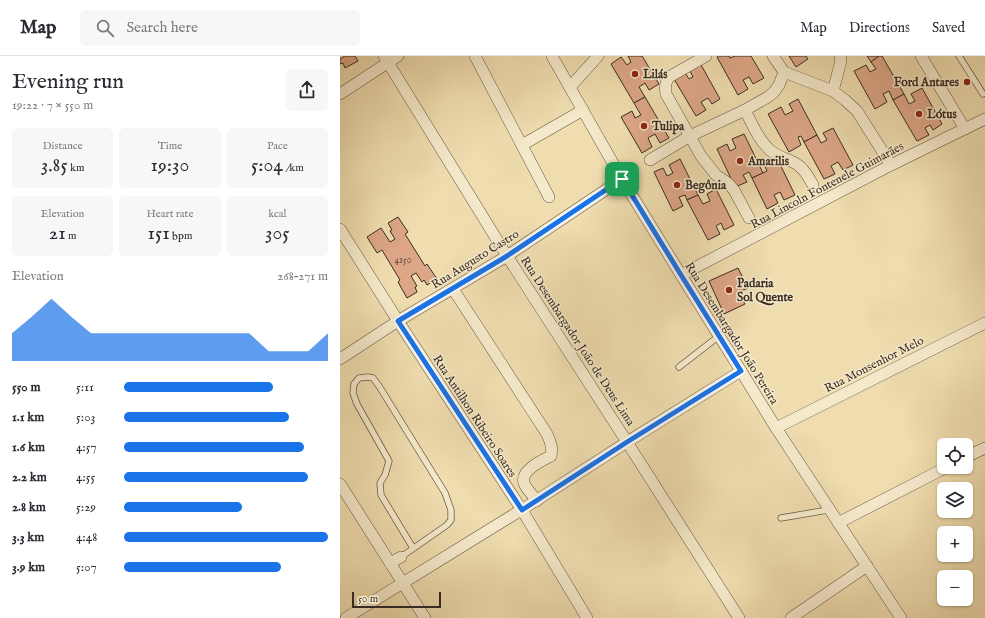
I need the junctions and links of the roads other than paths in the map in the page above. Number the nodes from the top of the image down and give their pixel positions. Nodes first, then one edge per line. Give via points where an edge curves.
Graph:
1 (398, 56) edge
2 (475, 56) edge
3 (552, 56) edge
4 (598, 56) edge
5 (706, 56) edge
6 (773, 56) edge
7 (840, 56) edge
8 (921, 56) edge
9 (959, 56) edge
10 (387, 59) edge
11 (784, 72) junction
12 (570, 87) junction
13 (833, 91) junction
14 (340, 94) edge
15 (983, 94) dead end
16 (583, 110) junction
17 (745, 110) junction
18 (985, 119) edge
19 (965, 129) junction
20 (690, 136) junction
21 (522, 145) junction
22 (650, 160) dead end
23 (891, 165) junction
24 (622, 179) junction
25 (813, 185) dead end
26 (549, 197) dead end
27 (749, 218) dead end
28 (340, 229) edge
29 (507, 256) junction
30 (681, 275) junction
31 (453, 289) junction
32 (398, 321) junction
33 (985, 323) edge
34 (719, 336) junction
35 (340, 359) edge
36 (679, 367) dead end
37 (741, 371) junction
38 (776, 428) junction
39 (627, 442) junction
40 (985, 448) edge
41 (973, 454) edge
42 (937, 472) edge
43 (340, 484) edge
44 (537, 501) junction
45 (829, 509) junction
46 (522, 510) junction
47 (781, 518) dead end
48 (838, 523) junction
49 (413, 548) junction
50 (401, 556) joint
51 (390, 563) junction
52 (867, 566) junction
53 (403, 583) junction
54 (346, 618) edge
55 (424, 618) edge
56 (586, 618) edge
57 (739, 618) edge
58 (791, 618) edge
59 (901, 618) edge

1 - 10 street
2 - 21 street
3 - 12 street, Rua Desembargador João Pereira
4 - 12 street
5 - 20 street via 666,81 666,94
6 - 11 street
7 - 13 street via 842,61
8 - 19 street
9 - 15 lane
10 - 14 street
10 - 29 street, Rua Desembargador João de Deus Lima
11 - 13 street
11 - 17 street via 774,92
12 - 16 street, Rua Desembargador João Pereira
13 - 23 street via 856,111
16 - 21 street
16 - 24 street, Rua Desembargador João Pereira
17 - 20 street
17 - 25 street via 766,148 797,164
18 - 19 street, Rua Lincoln Fontenele Guimarães
19 - 23 street, Rua Lincoln Fontenele Guimarães
20 - 22 street
20 - 27 street via 710,168 734,190
21 - 26 street
23 - 30 street, Rua Lincoln Fontenele Guimarães
24 - 29 street, Rua Augusto Castro
24 - 30 street, Rua Desembargador João Pereira
28 - 32 street, Rua Antilhon Ribeiro Soares
29 - 31 street, Rua Augusto Castro
29 - 39 street, Rua Desembargador João de Deus Lima
30 - 34 street, Rua Desembargador João Pereira
31 - 32 street, Rua Augusto Castro
31 - 44 street via 551,444 551,456 533,466 524,479 524,484
32 - 35 street, Rua Augusto Castro
32 - 46 street, Rua Antilhon Ribeiro Soares
33 - 38 street, Rua Monsenhor Melo
34 - 36 lane
34 - 37 street, Rua Desembargador João Pereira
37 - 38 street, Rua Desembargador João Pereira
37 - 39 street
38 - 45 street, Rua Desembargador João Pereira
39 - 44 street
39 - 57 street, Rua Desembargador João de Deus Lima
40 - 41 street
42 - 48 street
43 - 51 street
44 - 46 street
45 - 47 lane
45 - 48 street, Rua Desembargador João Pereira
46 - 53 street
46 - 56 street, Rua Antilhon Ribeiro Soares
48 - 52 street, Rua Desembargador João Pereira
49 - 49 lane via 447,525 451,520 451,510 445,493 373,378 359,378 354,384 353,393 388,462 386,475 380,483 381,495
49 - 50 lane
50 - 51 street
51 - 53 street
52 - 58 street
52 - 59 street, Rua Desembargador João Pereira
53 - 54 street
53 - 55 street

